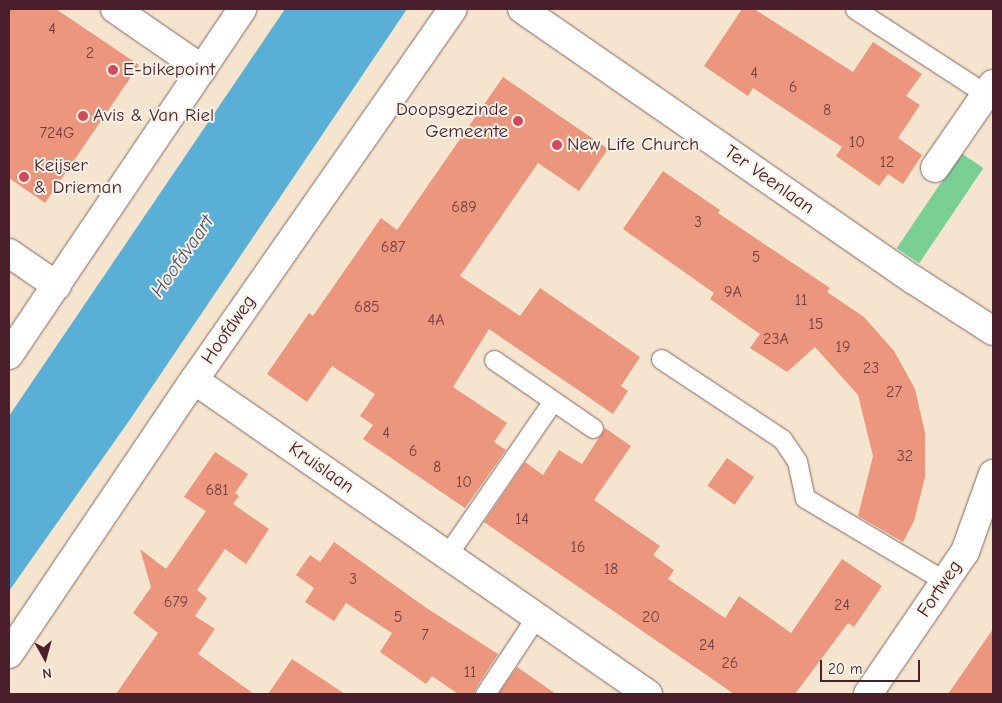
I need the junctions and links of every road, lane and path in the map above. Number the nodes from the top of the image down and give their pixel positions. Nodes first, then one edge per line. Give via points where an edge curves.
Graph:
1 (115, 9) edge
2 (242, 9) edge
3 (453, 9) edge
4 (522, 9) edge
5 (855, 9) edge
6 (202, 69) junction
7 (990, 89) edge
8 (935, 168) dead end
9 (9, 253) edge
10 (57, 286) junction
11 (993, 331) edge
12 (9, 355) edge
13 (661, 359) dead end
14 (494, 360) dead end
15 (194, 380) junction
16 (554, 401) junction
17 (593, 428) dead end
18 (993, 474) edge
19 (447, 555) junction
20 (945, 581) junction
21 (536, 617) junction
22 (9, 654) edge
23 (485, 694) edge
24 (648, 694) edge
25 (868, 694) edge

1 - 6 street
2 - 6 street
3 - 15 street, Hoofdweg
4 - 11 street, Ter Veenlaan
5 - 7 lane
6 - 10 street
7 - 8 street
9 - 10 street
10 - 12 street
13 - 20 lane via 782,439 798,461 805,498
14 - 16 lane
15 - 19 street, Kruislaan
15 - 22 street, Hoofdweg
16 - 17 lane
16 - 19 lane
18 - 20 street, Fortweg via 965,552
19 - 21 street, Kruislaan
20 - 25 street, Fortweg
21 - 23 lane
21 - 24 street, Kruislaan

